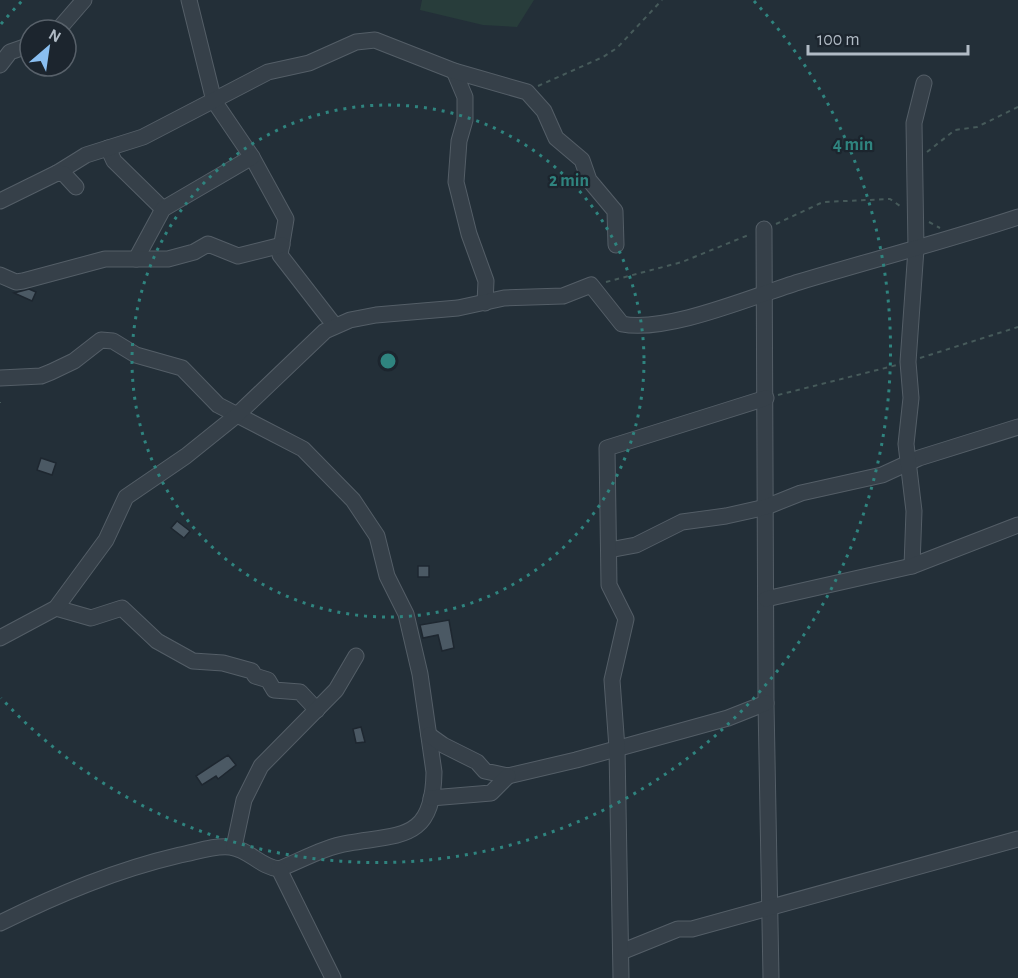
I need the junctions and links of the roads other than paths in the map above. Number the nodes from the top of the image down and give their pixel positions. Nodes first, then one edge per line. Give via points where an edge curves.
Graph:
1 (84, 0) edge
2 (189, 0) edge
3 (68, 18) edge
4 (18, 49) edge
5 (0, 65) edge
6 (454, 71) junction
7 (924, 83) dead end
8 (214, 101) junction
9 (108, 148) junction
10 (252, 157) junction
11 (57, 173) junction
12 (76, 187) dead end
13 (0, 200) edge
14 (163, 209) junction
15 (1018, 218) edge
16 (764, 229) dead end
17 (616, 244) dead end
18 (282, 245) junction
19 (916, 249) junction
20 (136, 259) junction
21 (0, 274) edge
22 (764, 293) junction
23 (485, 303) junction
24 (335, 326) junction
25 (0, 378) edge
26 (766, 398) junction
27 (237, 415) junction
28 (1018, 427) edge
29 (909, 463) junction
30 (766, 507) junction
31 (1018, 525) edge
32 (609, 550) junction
33 (912, 566) junction
34 (766, 598) junction
35 (56, 608) junction
36 (0, 638) edge
37 (356, 656) dead end
38 (766, 703) junction
39 (317, 710) junction
40 (429, 735) junction
41 (617, 748) junction
42 (508, 776) junction
43 (431, 798) junction
44 (1018, 839) edge
45 (234, 847) junction
46 (279, 869) junction
47 (770, 908) junction
48 (0, 923) edge
49 (621, 952) junction
50 (333, 978) edge
51 (621, 978) edge
52 (771, 978) edge

1 - 3 street
2 - 8 street
4 - 5 street via 10,52
6 - 8 street via 375,40 356,42 309,63 268,72
6 - 17 street via 527,92 544,111 556,138 582,160 589,180 615,211
6 - 23 street via 465,97 456,182 486,281
7 - 19 street via 914,123
8 - 9 street via 143,137
8 - 10 street
9 - 11 street via 86,155
9 - 14 street via 114,161
10 - 14 street
10 - 18 street via 286,219
11 - 12 street via 64,174
11 - 13 street
14 - 20 street
15 - 19 street
16 - 22 street
18 - 20 street via 238,256 207,244 168,259
18 - 24 street via 280,255
19 - 22 street
19 - 29 street via 908,362
20 - 21 street via 98,260 16,282
22 - 23 street via 675,320 633,326 622,324 591,285 563,296 504,298
22 - 26 street
23 - 24 street via 376,315
24 - 27 street via 325,331
25 - 27 street via 41,376 74,361 101,340 113,341 136,355 182,368 210,399
26 - 30 street
26 - 32 street via 607,448
27 - 35 street via 126,497 106,540
27 - 40 street via 303,449 353,500 371,525 387,576 406,614
28 - 29 street
29 - 30 street via 882,476 801,493
29 - 33 street via 914,511
30 - 32 street via 682,522 636,545
30 - 34 street
31 - 33 street
32 - 41 street via 609,585 626,619 612,680
33 - 34 street
34 - 38 street
35 - 36 street
35 - 39 street via 92,618 122,608 157,641 193,661 252,671 268,680 274,690 300,692
37 - 39 street via 336,690
38 - 41 street via 728,718
38 - 47 street
39 - 45 street via 261,766 244,800
40 - 42 street via 486,771
40 - 43 street via 434,772
41 - 42 street
41 - 49 street
42 - 43 street via 490,793
43 - 46 street via 426,814 414,829 376,841 328,848
44 - 47 street
45 - 46 street
45 - 48 street via 212,848 128,868 60,893
46 - 50 street
47 - 49 street via 692,929 678,929
47 - 52 street
49 - 51 street

